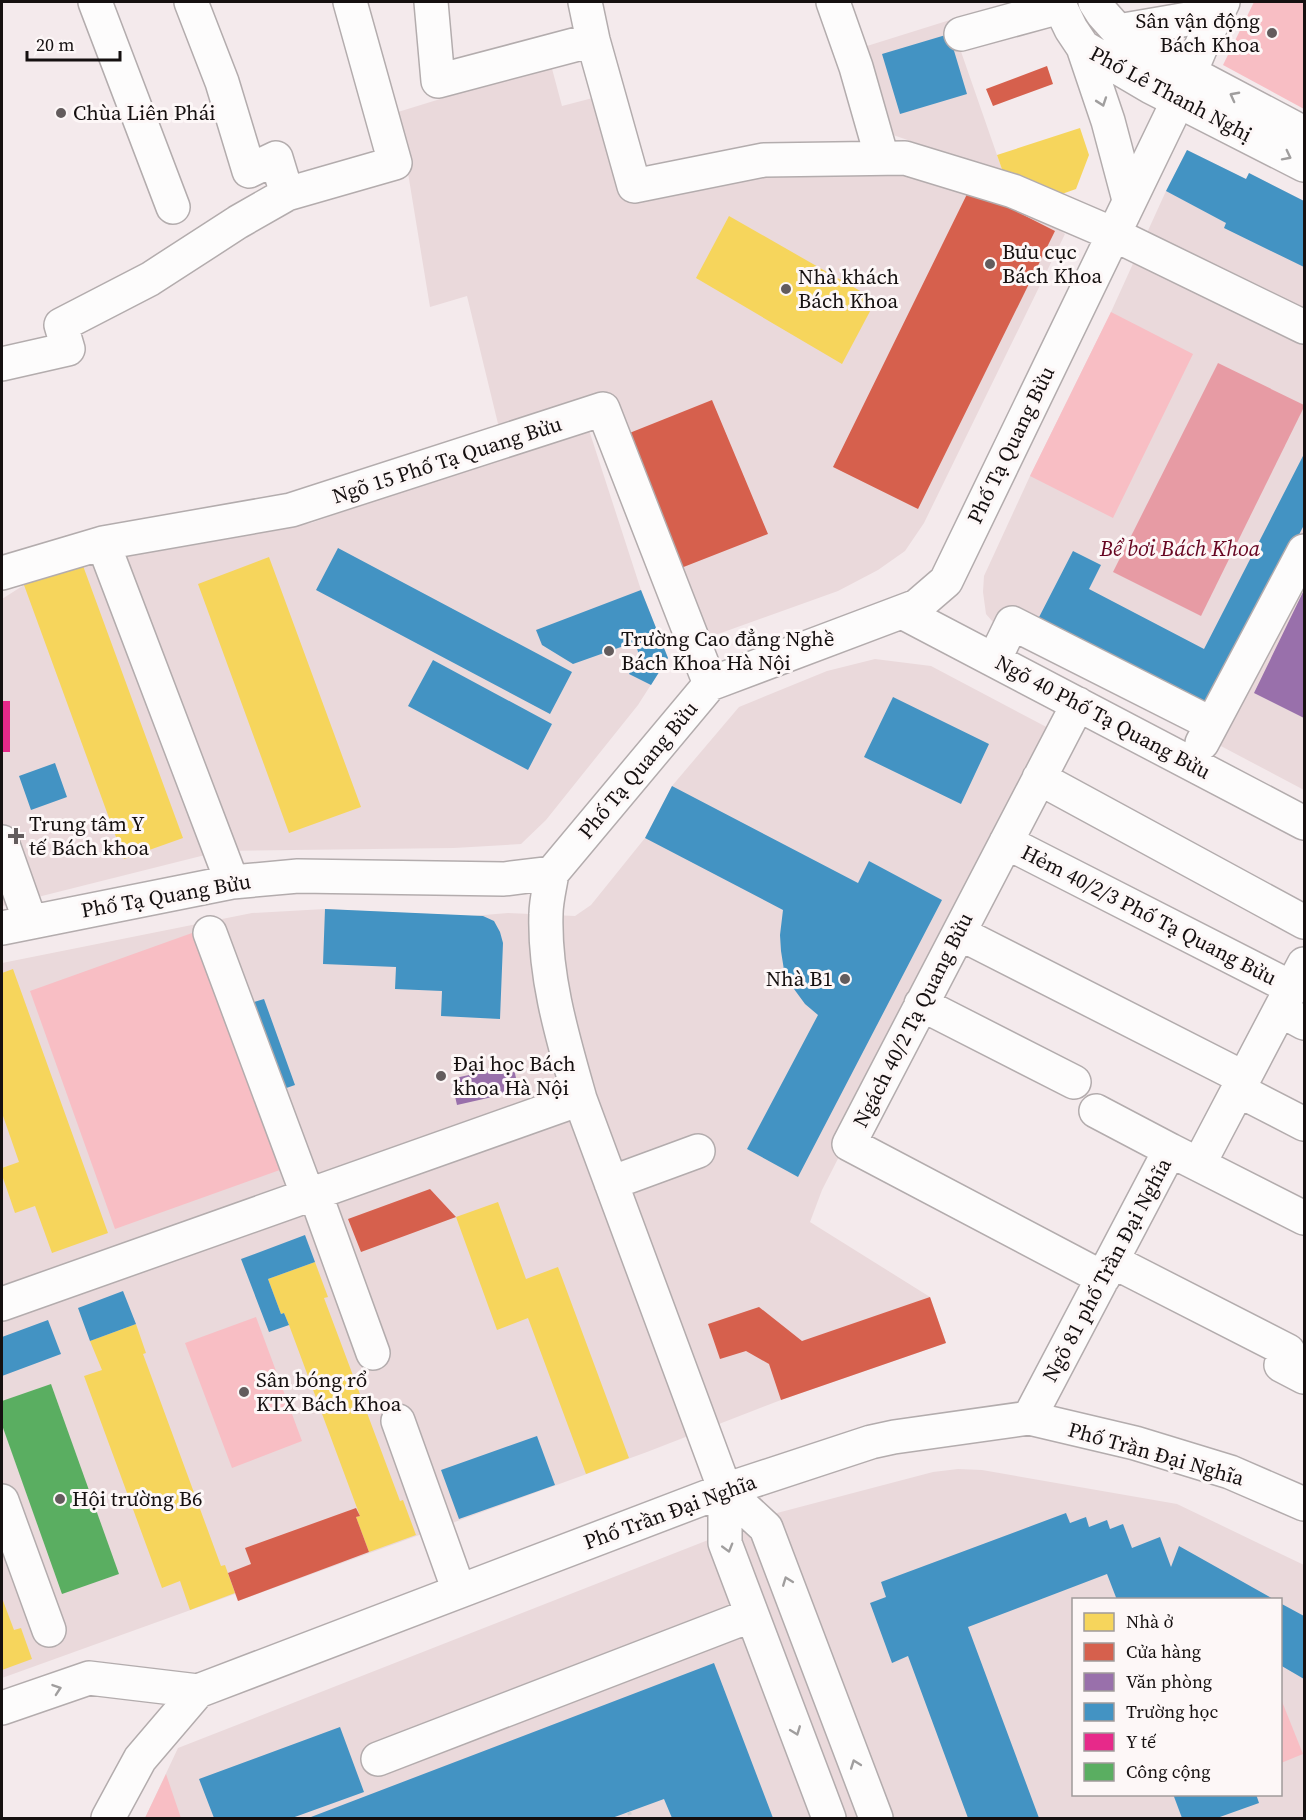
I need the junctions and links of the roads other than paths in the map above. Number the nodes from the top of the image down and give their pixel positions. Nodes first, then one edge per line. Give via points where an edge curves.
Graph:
1 (95, 2) edge
2 (191, 2) edge
3 (350, 2) edge
4 (431, 2) edge
5 (585, 2) edge
6 (833, 2) edge
7 (1095, 2) edge
8 (1059, 4) edge
9 (1220, 8) edge
10 (1118, 31) junction
11 (961, 34) dead end
12 (593, 40) junction
13 (1083, 47) junction
14 (1184, 87) junction
15 (1305, 133) edge
16 (882, 158) junction
17 (1305, 165) edge
18 (287, 194) junction
19 (1129, 200) junction
20 (173, 207) dead end
21 (1113, 234) junction
22 (1305, 327) edge
23 (2, 364) edge
24 (103, 543) junction
25 (1305, 551) edge
26 (2, 573) edge
27 (902, 612) junction
28 (994, 660) junction
29 (710, 684) junction
30 (1078, 704) junction
31 (1212, 724) junction
32 (1191, 764) junction
33 (1039, 778) junction
34 (1305, 823) edge
35 (2, 842) edge
36 (1006, 842) junction
37 (552, 873) junction
38 (232, 882) junction
39 (1305, 921) edge
40 (16, 925) edge
41 (210, 933) dead end
42 (959, 933) junction
43 (1295, 996) edge
44 (921, 1004) junction
45 (1074, 1082) dead end
46 (1241, 1084) junction
47 (580, 1099) junction
48 (1096, 1111) dead end
49 (1305, 1125) edge
50 (698, 1151) dead end
51 (1185, 1157) junction
52 (611, 1183) junction
53 (311, 1194) junction
54 (1305, 1218) edge
55 (1107, 1269) junction
56 (2, 1304) edge
57 (373, 1353) dead end
58 (1305, 1377) edge
59 (1029, 1418) junction
60 (398, 1421) dead end
61 (725, 1490) junction
62 (2, 1502) edge
63 (1305, 1504) edge
64 (459, 1591) junction
65 (752, 1615) junction
66 (49, 1630) dead end
67 (198, 1692) junction
68 (2, 1708) edge
69 (378, 1759) dead end
70 (108, 1818) edge
71 (829, 1818) edge
72 (876, 1818) edge

1 - 20 street
2 - 18 street via 222,82 249,171 276,158
3 - 18 street via 395,163
4 - 12 street via 438,81
5 - 12 street
6 - 16 street
7 - 10 street, Phố Lê Thanh Nghị
8 - 11 street
8 - 13 street, Phố Lê Thanh Nghị
9 - 10 street
9 - 14 street, Phố Tạ Quang Bửu
10 - 14 street, Phố Lê Thanh Nghị
12 - 16 street via 634,186 764,160
13 - 14 street, Phố Lê Thanh Nghị via 1151,87
13 -> 19 street
15 -> 14 street, Phố Lê Thanh Nghị
14 -> 17 street, Phố Lê Thanh Nghị
14 - 19 street, Phố Tạ Quang Bửu
16 - 21 street via 905,158 1013,191
18 - 23 street via 150,279 61,325 68,350
19 - 21 street, Phố Tạ Quang Bửu
21 - 22 street
21 - 27 street, Phố Tạ Quang Bửu via 946,581 917,606
24 - 26 street, Ngõ 15 Phố Tạ Quang Bửu
24 - 29 street, Ngõ 15 Phố Tạ Quang Bửu via 291,510 603,409
24 - 38 street
25 - 31 street
27 - 28 street, Ngõ 40 Phố Tạ Quang Bửu
27 - 29 street, Phố Tạ Quang Bửu
28 - 30 street, Ngõ 40 Phố Tạ Quang Bửu
28 - 31 street via 1012,623
29 - 37 street, Phố Tạ Quang Bửu
30 - 32 street, Ngõ 40 Phố Tạ Quang Bửu
30 - 33 street, Ngách 40/2 Tạ Quang Bửu
31 - 32 street
32 - 34 street, Ngõ 40 Phố Tạ Quang Bửu
33 - 36 street, Ngách 40/2 Tạ Quang Bửu
33 - 39 street
35 - 40 street
36 - 42 street, Ngách 40/2 Tạ Quang Bửu
36 - 43 street, Hẻm 40/2/3 Phố Tạ Quang Bửu
37 - 38 street, Phố Tạ Quang Bửu via 504,879 298,876
37 - 47 street via 546,914 550,980
38 - 40 street, Phố Tạ Quang Bửu
41 - 53 street
42 - 44 street, Ngách 40/2 Tạ Quang Bửu
42 - 46 street
43 - 46 street, Ngõ 81 phố Trần Đại Nghĩa
44 - 45 street
44 - 55 street, Ngách 40/2 Tạ Quang Bửu via 849,1144
46 - 49 street
46 - 51 street, Ngõ 81 phố Trần Đại Nghĩa
47 - 52 street
47 - 53 street
48 - 51 street
50 - 52 street
51 - 54 street
51 - 55 street, Ngõ 81 phố Trần Đại Nghĩa
52 - 61 street
53 - 56 street
53 - 57 street
55 - 58 street via 1288,1351 1281,1365
55 - 59 street, Ngõ 81 phố Trần Đại Nghĩa
59 - 61 street, Phố Trần Đại Nghĩa via 872,1442
59 - 63 street, Phố Trần Đại Nghĩa via 1135,1443 1230,1472
60 - 64 street
61 - 64 street, Phố Trần Đại Nghĩa
61 -> 65 street via 725,1543
72 -> 61 street via 766,1528
62 - 66 street
64 - 67 street, Phố Trần Đại Nghĩa
65 - 69 street
65 -> 71 street
68 -> 67 street via 89,1678
67 - 70 street, Phố Trần Đại Nghĩa via 140,1759

